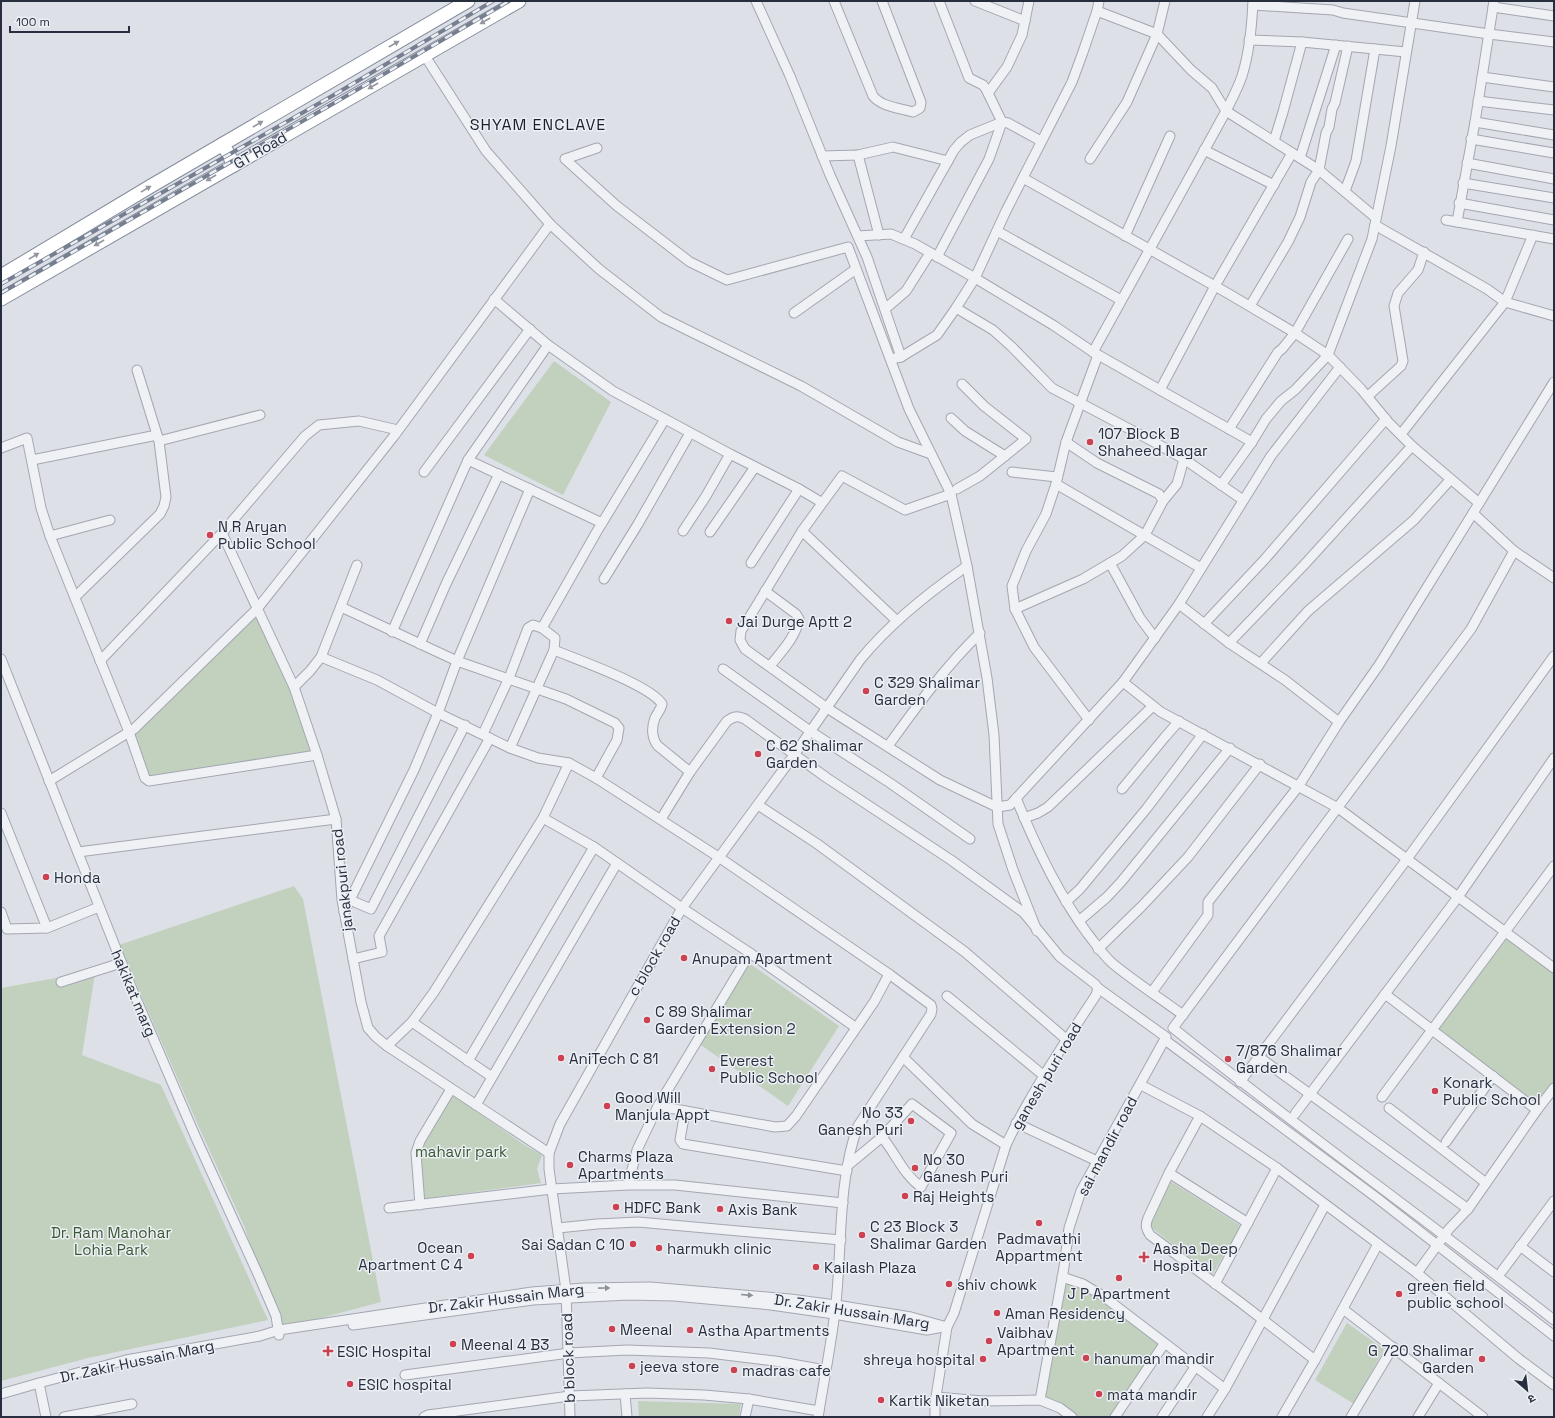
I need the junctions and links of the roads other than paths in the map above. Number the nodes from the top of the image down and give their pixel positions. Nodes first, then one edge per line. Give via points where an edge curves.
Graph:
1 (468, 1) edge
2 (519, 1) edge
3 (756, 1) edge
4 (834, 1) edge
5 (882, 1) edge
6 (939, 1) edge
7 (976, 1) edge
8 (1029, 1) edge
9 (1099, 1) edge
10 (1165, 1) edge
11 (1415, 1) edge
12 (1253, 3) edge
13 (1493, 4) edge
14 (1097, 11) junction
15 (1554, 16) edge
16 (1025, 21) junction
17 (1411, 23) junction
18 (1157, 34) junction
19 (1489, 34) junction
20 (1249, 40) junction
21 (1302, 42) junction
22 (1554, 42) edge
23 (1336, 45) junction
24 (1348, 46) junction
25 (1375, 49) junction
26 (1406, 52) junction
27 (425, 56) junction
28 (1482, 76) junction
29 (1554, 88) edge
30 (988, 93) junction
31 (1478, 101) junction
32 (1554, 110) edge
33 (1226, 111) junction
34 (1002, 122) junction
35 (1475, 122) junction
36 (1554, 134) edge
37 (1170, 136) dead end
38 (1471, 140) junction
39 (1041, 141) junction
40 (1274, 141) junction
41 (222, 144) junction
42 (598, 148) dead end
43 (1204, 150) junction
44 (1554, 153) edge
45 (858, 155) junction
46 (1296, 155) junction
47 (822, 156) junction
48 (1090, 159) dead end
49 (948, 161) junction
50 (1467, 163) junction
51 (234, 165) junction
52 (1319, 170) junction
53 (1023, 178) junction
54 (1554, 178) edge
55 (1463, 183) junction
56 (1274, 185) junction
57 (1345, 191) junction
58 (1554, 198) edge
59 (1459, 203) junction
60 (1446, 220) dead end
61 (1554, 220) edge
62 (1376, 222) junction
63 (1457, 222) junction
64 (550, 224) junction
65 (997, 230) junction
66 (879, 235) junction
67 (1532, 235) junction
68 (858, 236) junction
69 (1125, 236) junction
70 (904, 239) junction
71 (1348, 239) dead end
72 (1554, 239) edge
73 (1148, 249) junction
74 (1424, 252) junction
75 (933, 255) junction
76 (856, 269) junction
77 (1, 278) edge
78 (975, 278) junction
79 (1216, 286) junction
80 (6, 296) edge
81 (494, 299) junction
82 (1121, 300) junction
83 (1505, 302) junction
84 (1250, 306) junction
85 (956, 308) junction
86 (886, 309) junction
87 (794, 312) dead end
88 (1554, 316) edge
89 (530, 329) junction
90 (1295, 333) junction
91 (548, 344) junction
92 (1095, 354) junction
93 (1328, 355) junction
94 (901, 357) junction
95 (891, 360) junction
96 (1340, 367) junction
97 (137, 370) dead end
98 (1554, 382) edge
99 (962, 384) dead end
100 (1160, 390) junction
101 (1368, 396) junction
102 (1080, 402) junction
103 (260, 415) dead end
104 (951, 418) dead end
105 (665, 419) junction
106 (1386, 419) junction
107 (1229, 429) junction
108 (398, 430) junction
109 (690, 432) junction
110 (1401, 434) junction
111 (158, 438) junction
112 (1066, 442) junction
113 (1252, 442) junction
114 (1412, 446) junction
115 (1, 448) edge
116 (730, 454) junction
117 (931, 454) junction
118 (1005, 456) junction
119 (1184, 459) junction
120 (32, 460) junction
121 (468, 460) junction
122 (755, 467) junction
123 (424, 472) dead end
124 (1012, 472) dead end
125 (498, 474) junction
126 (1056, 480) junction
127 (1450, 480) junction
128 (1221, 485) junction
129 (530, 489) junction
130 (799, 489) junction
131 (954, 491) junction
132 (1243, 500) junction
133 (1163, 501) junction
134 (821, 502) junction
135 (1479, 503) junction
136 (1472, 513) junction
137 (110, 520) dead end
138 (602, 523) junction
139 (683, 531) dead end
140 (802, 531) junction
141 (710, 532) dead end
142 (222, 533) junction
143 (1145, 535) junction
144 (50, 536) junction
145 (1514, 551) junction
146 (751, 563) dead end
147 (1110, 563) junction
148 (357, 565) dead end
149 (967, 566) junction
150 (1201, 568) junction
151 (1554, 578) edge
152 (604, 579) dead end
153 (764, 591) junction
154 (75, 597) junction
155 (1179, 604) junction
156 (341, 608) junction
157 (257, 609) junction
158 (1015, 609) junction
159 (898, 621) junction
160 (1204, 624) junction
161 (542, 628) junction
162 (392, 632) junction
163 (980, 633) junction
164 (1154, 638) junction
165 (1229, 643) junction
166 (420, 644) junction
167 (554, 650) junction
168 (1554, 656) edge
169 (321, 657) junction
170 (1, 659) edge
171 (100, 661) junction
172 (457, 661) junction
173 (1261, 663) junction
174 (770, 666) junction
175 (723, 669) dead end
176 (509, 678) junction
177 (1123, 682) junction
178 (294, 687) junction
179 (537, 688) junction
180 (1153, 706) junction
181 (827, 708) junction
182 (438, 713) junction
183 (1089, 720) junction
184 (1180, 721) junction
185 (1339, 722) junction
186 (464, 725) junction
187 (810, 731) junction
188 (129, 732) junction
189 (1203, 734) junction
190 (487, 736) junction
191 (888, 746) junction
192 (510, 748) junction
193 (1230, 748) junction
194 (317, 754) junction
195 (794, 755) junction
196 (1554, 758) edge
197 (569, 763) junction
198 (1260, 764) junction
199 (690, 772) junction
200 (596, 778) junction
201 (49, 781) junction
202 (1298, 786) junction
203 (1122, 789) dead end
204 (1013, 801) junction
205 (758, 805) junction
206 (997, 807) junction
207 (1338, 808) junction
208 (1, 813) edge
209 (543, 818) junction
210 (1024, 818) junction
211 (336, 819) junction
212 (661, 819) junction
213 (970, 839) dead end
214 (594, 847) junction
215 (78, 852) junction
216 (720, 858) junction
217 (1407, 859) junction
218 (617, 863) junction
219 (1553, 870) edge
220 (1458, 897) junction
221 (350, 900) junction
222 (1066, 902) junction
223 (99, 907) junction
224 (682, 908) junction
225 (1, 912) edge
226 (344, 912) junction
227 (1079, 922) junction
228 (47, 928) junction
229 (1037, 931) junction
230 (1505, 932) junction
231 (1098, 949) junction
232 (750, 953) junction
233 (353, 959) junction
234 (121, 963) junction
235 (1554, 968) edge
236 (889, 974) junction
237 (61, 982) dead end
238 (1098, 988) junction
239 (1152, 992) junction
240 (1385, 994) junction
241 (947, 996) dead end
242 (1184, 1015) junction
243 (412, 1022) junction
244 (855, 1027) junction
245 (1432, 1030) junction
246 (1067, 1040) junction
247 (1165, 1040) junction
248 (387, 1046) junction
249 (1259, 1056) junction
250 (903, 1057) junction
251 (468, 1061) junction
252 (1044, 1075) junction
253 (1493, 1076) junction
254 (492, 1077) junction
255 (1240, 1082) junction
256 (1141, 1084) junction
257 (1554, 1088) edge
258 (451, 1089) junction
259 (1310, 1094) junction
260 (1382, 1097) dead end
261 (476, 1106) junction
262 (658, 1106) junction
263 (1389, 1108) dead end
264 (1537, 1110) junction
265 (685, 1111) junction
266 (1295, 1114) dead end
267 (1200, 1116) junction
268 (1016, 1123) junction
269 (882, 1137) junction
270 (1446, 1142) dead end
271 (1006, 1145) junction
272 (549, 1153) junction
273 (1097, 1161) junction
274 (1277, 1168) junction
275 (847, 1169) junction
276 (1169, 1173) junction
277 (1486, 1183) junction
278 (628, 1185) junction
279 (552, 1189) junction
280 (1554, 1201) edge
281 (843, 1202) junction
282 (420, 1205) junction
283 (1325, 1205) junction
284 (389, 1208) dead end
285 (1468, 1209) junction
286 (1248, 1223) junction
287 (558, 1228) junction
288 (1444, 1235) junction
289 (841, 1240) junction
290 (1378, 1244) junction
291 (1438, 1245) junction
292 (1520, 1246) junction
293 (1502, 1271) dead end
294 (1554, 1272) edge
295 (1417, 1273) junction
296 (1062, 1277) junction
297 (1215, 1284) junction
298 (567, 1294) junction
299 (835, 1309) junction
300 (1343, 1309) junction
301 (1263, 1320) junction
302 (1554, 1320) edge
303 (947, 1327) junction
304 (277, 1330) junction
305 (1554, 1336) edge
306 (1164, 1344) junction
307 (1393, 1347) junction
308 (569, 1352) junction
309 (1315, 1360) junction
310 (1195, 1366) junction
311 (825, 1370) junction
312 (405, 1375) dead end
313 (39, 1383) junction
314 (1438, 1383) junction
315 (1554, 1385) edge
316 (1225, 1389) junction
317 (1, 1394) edge
318 (625, 1394) junction
319 (570, 1396) junction
320 (749, 1399) junction
321 (935, 1400) junction
322 (1040, 1400) junction
323 (132, 1404) dead end
324 (106, 1413) edge
325 (472, 1414) edge
326 (818, 1414) edge
327 (444, 1415) edge
328 (77, 1416) edge
329 (46, 1417) edge
330 (64, 1417) edge
331 (424, 1417) edge
332 (570, 1417) edge
333 (627, 1417) edge
334 (745, 1417) edge
335 (928, 1417) edge
336 (935, 1417) edge
337 (1071, 1417) edge
338 (1115, 1417) edge
339 (1162, 1417) edge
340 (1207, 1417) edge
341 (1282, 1417) edge
342 (1351, 1417) edge
343 (1418, 1417) edge
344 (1483, 1417) edge

41 -> 1 highway, GT Road
2 -> 27 highway, GT Road
3 - 47 street
4 - 5 street via 872,96 876,101 917,111 921,102
6 - 30 street via 969,78 983,85
7 - 16 street
8 - 16 street
9 - 14 street
10 - 18 street
11 - 17 street
12 - 17 street via 1333,10
12 - 20 street
13 - 15 street
13 - 19 street
14 - 18 street
14 - 39 street via 1072,82
16 - 30 street via 1022,35 1007,67
17 - 19 street
17 - 26 street
18 - 33 street via 1212,88
18 - 48 street via 1127,102
19 - 22 street
19 - 28 street
20 - 21 street
20 - 33 street via 1242,75
21 - 23 street
21 - 40 street
23 - 24 street
23 - 46 street
24 - 25 street
24 - 52 street
25 - 26 street
25 - 57 street via 1356,161
26 - 62 street
27 -> 51 highway, GT Road
27 - 64 street via 486,151
28 - 29 street
28 - 31 street
30 - 34 street
31 - 32 street
31 - 35 street
33 - 40 street
33 - 43 street
34 - 39 street
34 - 49 street via 970,135 961,142
34 - 75 street via 989,159
35 - 36 street
35 - 38 street
37 - 69 street
38 - 44 street
38 - 50 street
39 - 53 street
40 - 46 street
41 - 51 highway
77 -> 41 highway, GT Road
42 - 76 street via 565,159 617,206 690,262 728,280 848,247
43 - 56 street
43 - 73 street
45 - 47 street
45 - 49 street via 893,147
45 - 66 street
46 - 52 street
46 - 56 street
47 - 68 street
49 - 70 street
50 - 54 street
50 - 55 street
51 -> 80 highway, GT Road
52 - 57 street
52 - 84 street via 1311,182 1302,212 1288,242
53 - 65 street
53 - 69 street
55 - 58 street
55 - 59 street
56 - 79 street
57 - 62 street
59 - 61 street
59 - 63 street
60 - 63 street
62 - 74 street
62 - 93 street via 1372,239
63 - 67 street
64 - 81 street
64 - 117 street via 599,269 661,317 801,386 898,442
65 - 78 street
65 - 82 street
66 - 68 street
66 - 70 street via 891,234
67 - 72 street
67 - 83 street
68 - 86 street
69 - 73 street
70 - 75 street
71 - 90 street
73 - 79 street
73 - 82 street
74 - 83 street
74 - 101 street via 1418,270 1398,293 1394,306 1403,361 1401,366
75 - 78 street
75 - 86 street via 906,291
76 - 87 street
76 - 95 street
77 - 80 highway
78 - 85 street
78 - 92 street via 1053,325
79 - 84 street
79 - 100 street
81 - 89 street
81 - 108 street
82 - 92 street
83 - 88 street
83 - 110 street
84 - 90 street
85 - 94 street via 937,335
85 - 102 street via 993,330 1052,388
86 - 94 street
89 - 91 street
89 - 123 street
90 - 93 street
90 - 107 street via 1278,352
91 - 105 street via 613,391
91 - 121 street
92 - 100 street
92 - 102 street
93 - 96 street
93 - 113 street via 1281,401
94 - 95 street
95 - 117 street via 909,409
96 - 101 street
96 - 132 street via 1271,456
97 - 111 street
98 - 135 street
99 - 118 street via 984,406 1026,439
100 - 107 street
101 - 106 street
102 - 112 street
102 - 119 street
103 - 111 street
104 - 118 street via 965,431
105 - 109 street
105 - 138 street
106 - 110 street
106 - 160 street via 1265,559
107 - 113 street
108 - 142 street via 359,421 319,425 305,436
108 - 157 street
109 - 116 street
109 - 152 street
110 - 114 street
111 - 120 street
111 - 154 street via 166,497 160,514
112 - 126 street
112 - 133 street via 1097,463 1159,494
113 - 128 street
114 - 127 street
114 - 165 street
115 - 120 street via 27,438
116 - 122 street
116 - 139 street
117 - 131 street
118 - 131 street via 980,476
119 - 128 street
119 - 133 street via 1177,484
120 - 144 street via 41,508
121 - 125 street
121 - 162 street
122 - 130 street
122 - 141 street
124 - 126 street
125 - 129 street
125 - 166 street
126 - 143 street
126 - 158 street via 1046,514 1026,551 1012,586
127 - 135 street
127 - 173 street via 1414,520 1308,611
128 - 132 street
129 - 138 street
129 - 172 street
130 - 134 street
130 - 146 street
131 - 134 street via 905,510 842,476
131 - 149 street
132 - 150 street
133 - 143 street
134 - 140 street
135 - 136 street
136 - 145 street
136 - 185 street via 1379,665
137 - 144 street
138 - 161 street
140 - 153 street
140 - 159 street
142 - 157 street, janakpuri road
142 - 171 street
143 - 147 street via 1122,556
143 - 150 street
144 - 154 street
145 - 151 street
145 - 207 street via 1471,629
147 - 158 street via 1083,579
147 - 164 street
148 - 156 street
149 - 159 street, c block road via 935,588
149 - 163 street
150 - 155 street
153 - 174 street via 741,631 740,640 745,649
153 - 174 street via 796,614 799,619 790,639
154 - 171 street
155 - 160 street
155 - 164 street
156 - 162 street
156 - 169 street
157 - 178 street, janakpuri road
157 - 188 street
158 - 183 street via 1034,647
159 - 181 street, c block road via 860,660
160 - 165 street
161 - 167 street via 555,638
161 - 176 street via 533,625 528,628
162 - 166 street
163 - 191 street via 956,656
163 - 206 street via 994,735
164 - 177 street
165 - 173 street
166 - 172 street
167 - 179 street
167 - 199 street via 638,685 659,699 662,704 655,718 654,742
168 - 217 street
169 - 178 street
169 - 182 street via 377,680
170 - 201 street, hakikat marg
171 - 188 street
172 - 176 street
172 - 182 street
173 - 185 street
174 - 181 street
175 - 187 street
176 - 179 street
176 - 190 street
177 - 180 street
177 - 183 street
178 - 194 street, janakpuri road
179 - 192 street
179 - 200 street via 608,718 619,728 617,740
180 - 184 street
180 - 210 street via 1048,807
181 - 187 street, c block road
181 - 191 street
182 - 186 street
182 - 221 street via 404,791
183 - 204 street
184 - 189 street
184 - 203 street
185 - 202 street
186 - 190 street
186 - 221 street via 371,909
187 - 195 street, c block road
187 - 213 street
188 - 194 street via 145,778 149,781
188 - 201 street
189 - 193 street
189 - 222 street via 1147,808 1080,890
190 - 192 street
190 - 233 street via 379,936 382,952
191 - 206 street via 940,780
192 - 197 street via 538,758
193 - 198 street
193 - 227 street via 1122,882
194 - 211 street, janakpuri road
195 - 199 street via 739,716 727,721
195 - 205 street, c block road
195 - 229 street via 951,860 1016,907
196 - 220 street
197 - 200 street
197 - 209 street
198 - 202 street
198 - 231 street via 1188,857
199 - 212 street
200 - 212 street
201 - 215 street, hakikat marg
202 - 207 street
202 - 239 street via 1208,902 1208,914
204 - 206 street
204 - 210 street
205 - 216 street, c block road
205 - 246 street via 816,843 959,948
206 - 229 street via 998,824
207 - 217 street
207 - 242 street
208 - 228 street
209 - 214 street
209 - 243 street via 434,992
210 - 222 street
211 - 215 street
211 - 226 street, janakpuri road
212 - 216 street
214 - 218 street
214 - 251 street
215 - 223 street, hakikat marg
216 - 224 street, c block road
216 - 236 street
217 - 220 street
217 - 249 street
218 - 224 street
218 - 254 street
219 - 230 street
220 - 230 street
220 - 240 street
221 - 226 street
222 - 227 street
223 - 228 street
223 - 234 street, hakikat marg
224 - 232 street
224 - 272 street, c block road via 574,1097
225 - 228 street via 7,928
226 - 233 street, janakpuri road
227 - 231 street
229 - 238 street via 1060,957
230 - 235 street
230 - 245 street
231 - 239 street via 1112,963
232 - 244 street
232 - 262 street
233 - 248 street, janakpuri road via 368,1028
234 - 237 street
234 - 304 street, hakikat marg via 258,1274
236 - 244 street via 874,1002
236 - 250 street via 927,1001 932,1009
238 - 246 street, ganesh puri road
238 - 247 street via 1166,1037
239 - 242 street
240 - 245 street
240 - 259 street
241 - 252 street
242 - 255 street via 1173,1028
243 - 248 street
243 - 251 street
244 - 265 street via 787,1126 775,1127
245 - 253 street
245 - 260 street
246 - 252 street, ganesh puri road
247 - 256 street, sai mandir road
247 - 291 street
248 - 258 street, janakpuri road
249 - 255 street
249 - 259 street
250 - 271 street via 972,1124
250 - 275 street via 858,1126
251 - 254 street
252 - 268 street, ganesh puri road
253 - 264 street
253 - 270 street
254 - 261 street
255 - 288 street
256 - 267 street
256 - 273 street, sai mandir road
257 - 264 street
258 - 261 street, janakpuri road
258 - 282 street via 420,1141 416,1153
259 - 266 street
259 - 285 street
261 - 272 street, janakpuri road
262 - 265 street
262 - 278 street via 637,1150
263 - 277 street
264 - 277 street
265 - 275 street via 680,1140 683,1144
267 - 274 street
267 - 276 street
268 - 271 street, ganesh puri road
268 - 273 street
269 - 269 street via 897,1162 921,1187 951,1133 912,1104
269 - 275 street
271 - 303 street, ganesh puri road via 954,1313
272 - 279 street, c block road
273 - 296 street, sai mandir road via 1081,1191 1069,1228
274 - 283 street
274 - 286 street
275 - 281 street
276 - 286 street
276 - 297 street via 1148,1218 1147,1230 1150,1235
277 - 285 street
278 - 279 street
278 - 281 street via 675,1185
279 - 282 street
279 - 287 street, c block road
280 - 292 street
281 - 289 street
282 - 284 street
283 - 290 street
283 - 301 street
285 - 288 street
286 - 297 street
287 - 289 street via 638,1222
287 - 298 street, c block road
288 - 291 street
288 - 302 street
289 - 299 street
290 - 295 street
290 - 300 street
291 - 295 street
291 - 305 street
292 - 293 street
292 - 294 street
295 - 315 street via 1519,1359
296 - 306 street via 1084,1284 1103,1296
296 - 322 street, sai mandir road
297 - 301 street
298 - 299 street, Dr. Zakir Hussain Marg via 650,1287 790,1299
298 - 304 street, Dr. Zakir Hussain Marg via 532,1292
298 - 308 street, b block road
299 - 303 street, Dr. Zakir Hussain Marg via 911,1317
299 - 311 street
300 - 307 street
300 - 309 street
301 - 309 street
301 - 316 street
303 - 321 street, ganesh puri road
304 - 313 street, Dr. Zakir Hussain Marg via 126,1360
306 - 310 street
306 - 338 street
307 - 314 street
307 - 342 street
308 - 311 street via 627,1350 709,1353
308 - 312 street
308 - 319 street, b block road
309 - 341 street
310 - 316 street
310 - 339 street
311 - 326 street
313 - 317 street, Dr. Zakir Hussain Marg
313 - 329 street
314 - 343 street
314 - 344 street
316 - 340 street
318 - 319 street
318 - 320 street via 704,1395
318 - 333 street
319 - 325 street
319 - 332 street, b block road
320 - 326 street
320 - 334 street
321 - 322 street
321 - 335 street
321 - 336 street
322 - 337 street via 1060,1408
323 - 324 street
324 - 328 street
325 - 327 street
327 - 331 street
328 - 330 street

